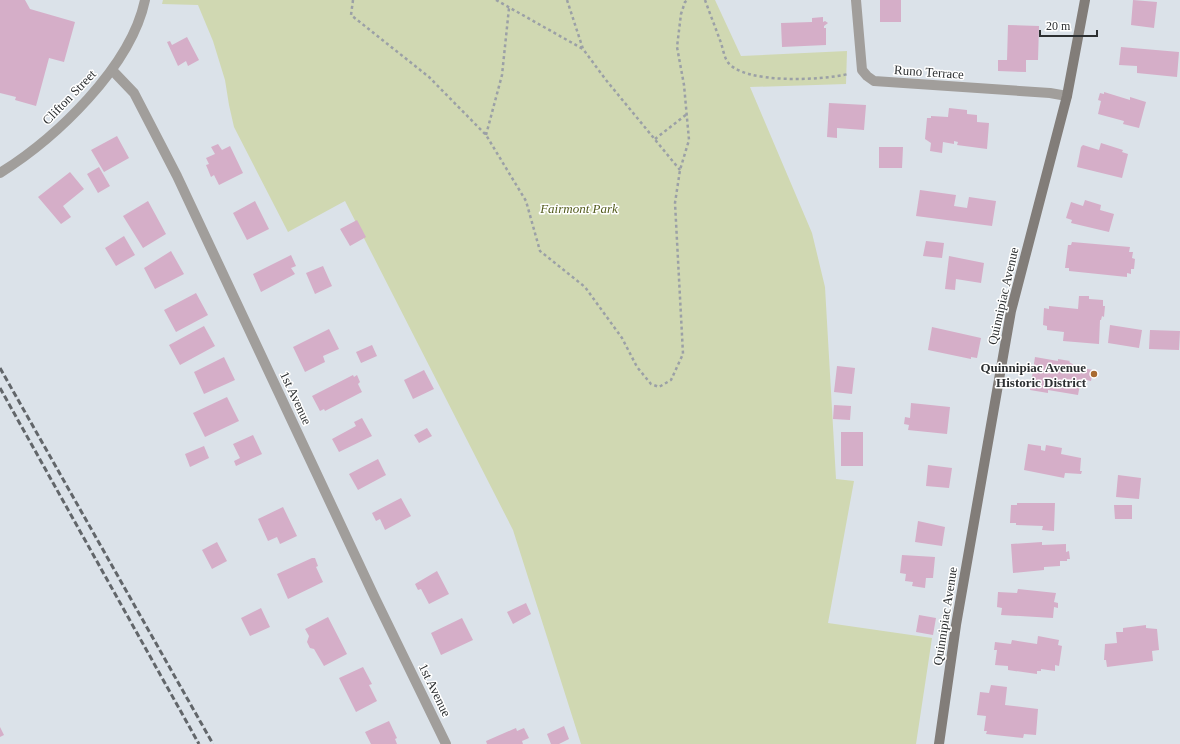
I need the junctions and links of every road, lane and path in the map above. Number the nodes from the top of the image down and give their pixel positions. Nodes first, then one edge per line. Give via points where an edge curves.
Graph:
1 (145, 0) edge
2 (353, 0) edge
3 (496, 0) edge
4 (567, 0) edge
5 (688, 0) edge
6 (705, 0) edge
7 (856, 0) edge
8 (1085, 0) edge
9 (509, 8) junction
10 (583, 49) junction
11 (112, 70) junction
12 (862, 70) junction
13 (1067, 96) junction
14 (687, 114) junction
15 (486, 135) junction
16 (655, 139) junction
17 (680, 170) junction
18 (0, 173) edge
19 (446, 744) edge
20 (939, 744) edge

1 - 11 street, Clifton Street via 131,37
2 - 15 path via 352,15 428,77
3 - 9 path
4 - 10 path
5 - 14 path via 681,14 677,46
6 - 12 path via 728,62 738,72 758,77 793,79 838,76
7 - 12 street
8 - 13 main road, Quinnipiac Avenue
9 - 10 path
9 - 15 path via 502,75
10 - 16 path
11 - 18 street, Clifton Street via 62,124
11 - 19 street, 1st Avenue via 134,93 177,176
12 - 13 street, Runo Terrace via 874,81
13 - 20 main road, Quinnipiac Avenue via 1010,311 956,625
14 - 16 path
14 - 17 path via 689,140
15 - 17 path via 526,201 540,251 585,288 622,338 637,367 651,384 659,387 671,380 683,354 675,203
16 - 17 path

